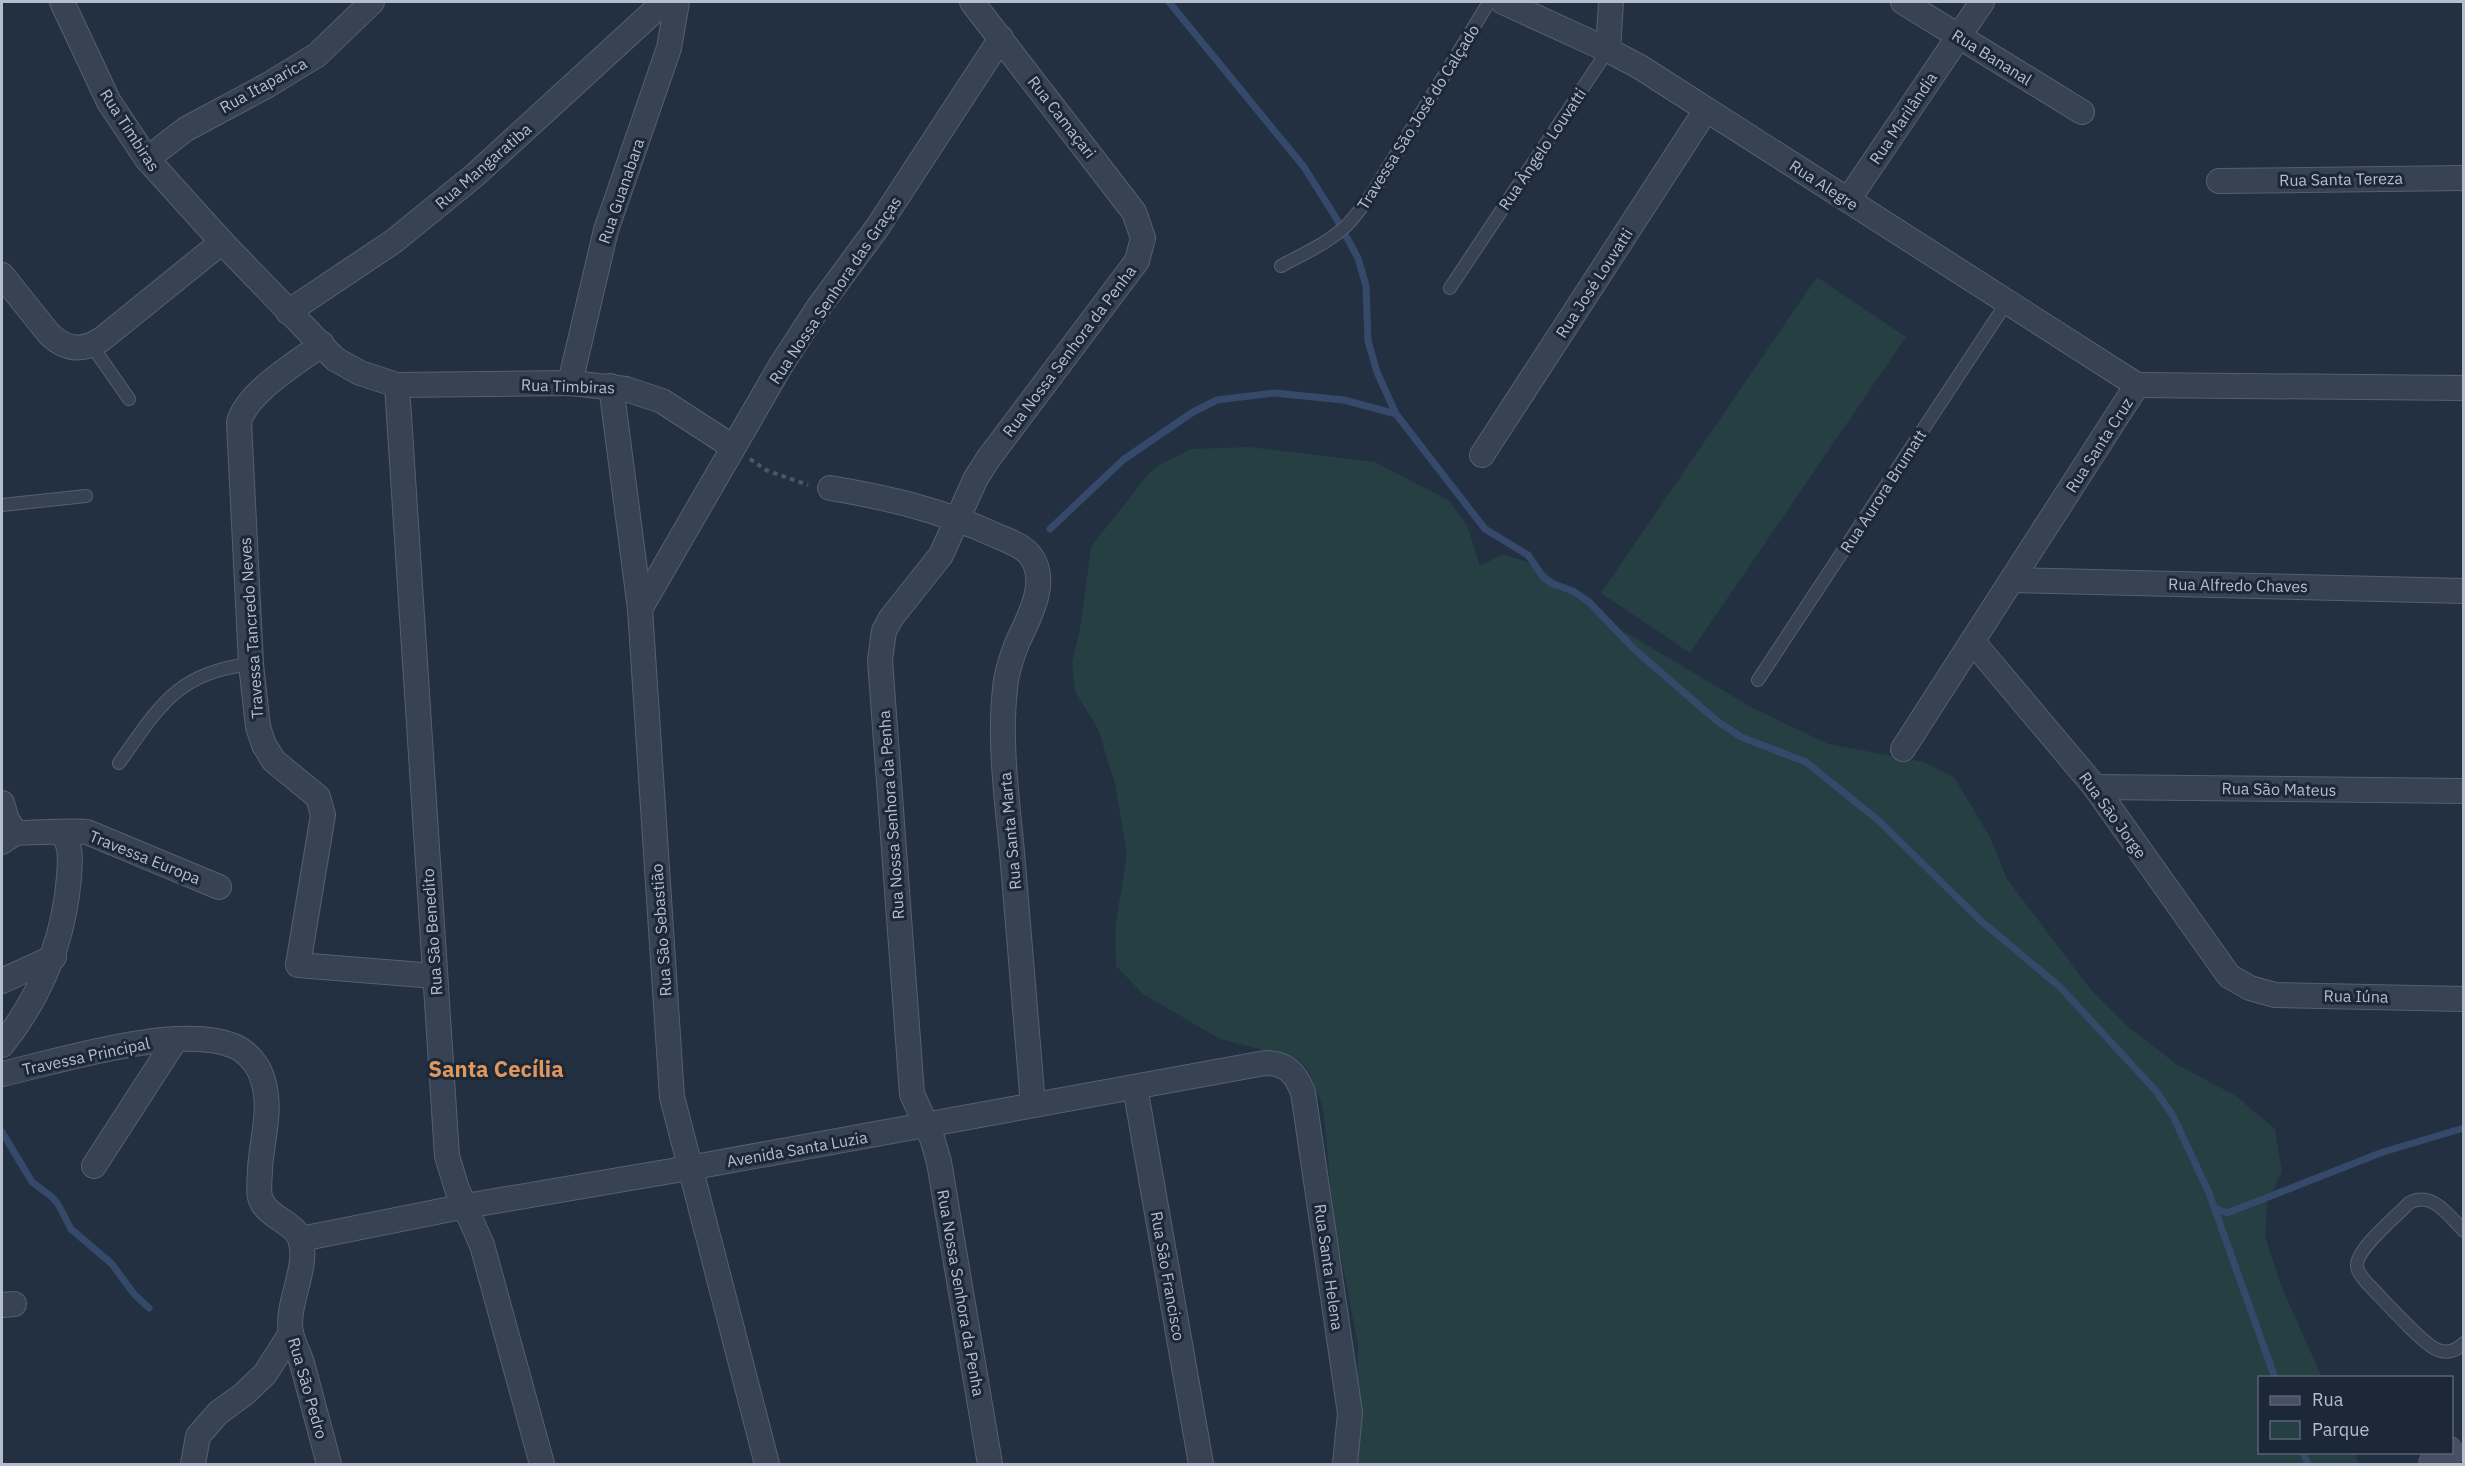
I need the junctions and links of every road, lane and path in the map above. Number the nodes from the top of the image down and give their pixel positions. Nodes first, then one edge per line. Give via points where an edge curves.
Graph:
1 (372, 2) edge
2 (664, 2) edge
3 (677, 2) edge
4 (972, 2) edge
5 (1490, 2) edge
6 (1503, 2) edge
7 (1611, 2) edge
8 (1903, 2) edge
9 (1982, 2) edge
10 (69, 4) edge
11 (1958, 36) junction
12 (1001, 38) junction
13 (1608, 50) junction
14 (1706, 110) junction
15 (2082, 112) dead end
16 (147, 159) junction
17 (2463, 178) edge
18 (2219, 181) dead end
19 (1848, 200) junction
20 (1143, 238) joint
21 (222, 242) junction
22 (1281, 266) dead end
23 (4, 285) edge
24 (1449, 288) dead end
25 (2007, 302) junction
26 (288, 312) junction
27 (322, 344) junction
28 (92, 346) junction
29 (570, 383) junction
30 (398, 385) junction
31 (2137, 385) junction
32 (611, 386) junction
33 (2463, 388) edge
34 (129, 399) dead end
35 (733, 447) junction
36 (1482, 455) dead end
37 (830, 488) joint
38 (86, 496) dead end
39 (2, 506) edge
40 (958, 518) junction
41 (2012, 580) junction
42 (2463, 591) edge
43 (640, 609) junction
44 (1972, 642) junction
45 (252, 664) junction
46 (1758, 680) dead end
47 (1904, 749) dead end
48 (119, 763) dead end
49 (2095, 788) junction
50 (2463, 791) edge
51 (2, 803) edge
52 (62, 833) junction
53 (9, 838) edge
54 (219, 887) dead end
55 (54, 957) junction
56 (435, 976) junction
57 (2, 981) edge
58 (2250, 988) joint
59 (2463, 999) edge
60 (176, 1040) junction
61 (2, 1046) edge
62 (1292, 1071) joint
63 (2, 1074) edge
64 (1135, 1087) junction
65 (1033, 1106) junction
66 (926, 1125) junction
67 (94, 1166) dead end
68 (689, 1168) junction
69 (465, 1206) junction
70 (2463, 1231) edge
71 (300, 1239) junction
72 (291, 1333) junction
73 (2463, 1343) edge
74 (193, 1464) edge
75 (329, 1464) edge
76 (542, 1464) edge
77 (767, 1464) edge
78 (990, 1464) edge
79 (1201, 1464) edge
80 (1345, 1464) edge

1 - 16 street, Rua Itaparica via 317,55 186,129
2 - 26 street, Rua Mangaratiba via 475,176 394,241
3 - 29 street, Rua Guanabara via 669,48 606,230
4 - 12 street, Rua Camaçari
5 - 22 lane, Travessa São José do Calçado via 1356,216 1325,241
6 - 13 street, Rua Alegre
7 - 13 street
8 - 11 street, Rua Bananal
9 - 11 street, Rua Marilândia
10 - 16 street, Rua Timbiras via 117,116
11 - 15 street, Rua Bananal
11 - 19 street, Rua Marilândia
12 - 20 street, Rua Camaçari via 1134,212
12 - 35 street, Rua Nossa Senhora das Graças via 878,228 818,308
13 - 14 street, Rua Alegre
13 - 24 lane, Rua Ângelo Louvatti
14 - 19 street, Rua Alegre
14 - 36 street, Rua José Louvatti
16 - 21 street, Rua Timbiras
17 - 18 street, Rua Santa Tereza
19 - 25 street, Rua Alegre
20 - 40 street, Rua Nossa Senhora da Penha via 1137,261 988,459
21 - 26 street, Rua Timbiras
21 - 28 street
23 - 28 street via 58,342 69,348
25 - 31 street, Rua Alegre
25 - 46 lane, Rua Aurora Brumatt
26 - 27 street, Rua Timbiras
27 - 30 street, Rua Timbiras via 335,358 360,373
27 - 45 street, Travessa Tancredo Neves via 259,393 242,410 239,422
28 - 34 lane
29 - 30 street, Rua Timbiras
29 - 32 street, Rua Timbiras
30 - 56 street, Rua São Benedito
31 - 33 street, Rua Santa Cruz
31 - 41 street, Rua Santa Cruz
32 - 35 street, Rua Timbiras via 662,401
32 - 43 street, Rua São Sebastião
35 - 37 path via 766,471 806,485
35 - 43 street, Rua Nossa Senhora das Graças
37 - 40 street via 886,497
38 - 39 lane
40 - 65 street, Rua Santa Marta via 1030,555 1037,575 1036,601 1010,663 1003,713
40 - 66 street, Rua Nossa Senhora da Penha via 941,555 891,618 884,632 880,660 912,1094
41 - 42 street, Rua Alfredo Chaves
41 - 44 street, Rua Santa Cruz
43 - 68 street, Rua São Sebastião via 672,1097
44 - 47 street, Rua Santa Cruz
44 - 49 street, Rua São Jorge
45 - 48 lane via 205,674 184,685 165,700
45 - 56 street, Travessa Tancredo Neves via 258,727 268,753 311,790 322,806 298,965
49 - 50 street, Rua São Mateus
49 - 58 street, Rua São Jorge via 2220,966
51 - 53 street
52 - 53 street, Travessa Europa
52 - 54 street, Travessa Europa via 87,832
52 - 55 street via 70,843 70,869
55 - 57 street
55 - 61 street
56 - 69 street, Rua São Benedito via 447,1156
58 - 59 street, Rua Iúna via 2275,995
60 - 63 street, Travessa Principal via 117,1047
60 - 67 street
60 - 71 street, Travessa Principal via 206,1040 235,1046 257,1067 268,1103 262,1138 260,1197 269,1211
62 - 64 street, Avenida Santa Luzia via 1276,1063 1265,1063
62 - 80 street, Rua Santa Helena via 1303,1092 1350,1413
64 - 65 street, Avenida Santa Luzia
64 - 79 street, Rua São Francisco
65 - 66 street, Avenida Santa Luzia
66 - 68 street, Avenida Santa Luzia
66 - 78 street, Rua Nossa Senhora da Penha via 939,1162
68 - 69 street, Avenida Santa Luzia
68 - 77 street, Rua São Sebastião
69 - 71 street, Avenida Santa Luzia
69 - 76 street, Rua São Benedito via 482,1245
70 - 73 lane via 2439,1205 2417,1198 2363,1250 2357,1263 2366,1282 2429,1345 2446,1352
71 - 72 street, Rua São Pedro
72 - 74 street via 265,1374 218,1413 198,1436
72 - 75 street, Rua São Pedro

